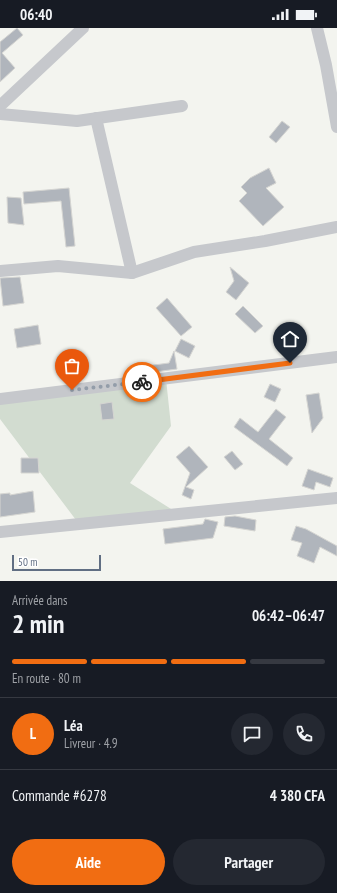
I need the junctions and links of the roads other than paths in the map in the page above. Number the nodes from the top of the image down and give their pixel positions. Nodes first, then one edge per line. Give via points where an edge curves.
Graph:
1 (83, 28) edge
2 (318, 28) edge
3 (332, 64) edge
4 (0, 106) edge
5 (182, 106) dead end
6 (0, 114) edge
7 (96, 118) junction
8 (337, 127) edge
9 (337, 227) edge
10 (0, 271) edge
11 (132, 273) junction
12 (337, 357) edge
13 (0, 399) edge
14 (337, 498) edge
15 (0, 532) edge

1 - 4 street
2 - 3 street
3 - 8 street
5 - 7 street
6 - 7 street via 77,121
7 - 11 street
9 - 11 street via 194,252
10 - 11 street via 58,266
12 - 13 street
14 - 15 street

